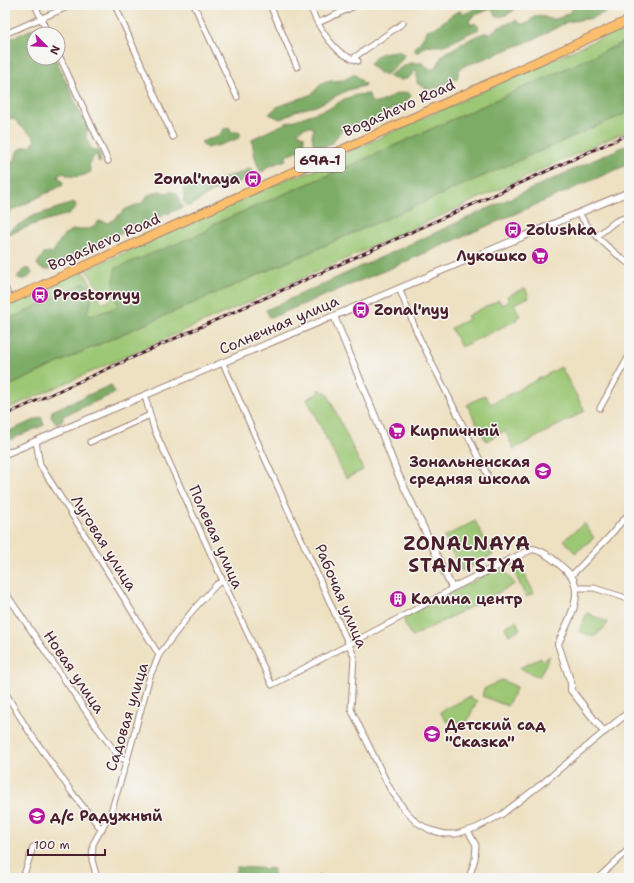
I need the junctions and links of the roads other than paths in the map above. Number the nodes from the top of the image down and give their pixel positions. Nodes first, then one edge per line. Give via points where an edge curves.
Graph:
1 (35, 5) edge
2 (72, 5) edge
3 (115, 5) edge
4 (194, 5) edge
5 (270, 5) edge
6 (310, 5) edge
7 (356, 5) edge
8 (41, 19) junction
9 (629, 20) edge
10 (318, 23) junction
11 (403, 23) dead end
12 (44, 26) edge
13 (5, 34) edge
14 (352, 58) junction
15 (358, 62) dead end
16 (64, 66) edge
17 (298, 67) dead end
18 (237, 97) dead end
19 (173, 137) dead end
20 (108, 162) dead end
21 (629, 192) edge
22 (579, 213) junction
23 (629, 216) edge
24 (598, 236) junction
25 (629, 264) edge
26 (5, 287) edge
27 (399, 288) junction
28 (8, 300) edge
29 (334, 316) junction
30 (629, 356) edge
31 (223, 363) junction
32 (145, 396) junction
33 (600, 408) dead end
34 (150, 415) junction
35 (36, 441) junction
36 (90, 442) dead end
37 (5, 454) edge
38 (487, 474) dead end
39 (629, 513) edge
40 (571, 576) junction
41 (223, 581) junction
42 (452, 588) junction
43 (576, 588) junction
44 (5, 592) edge
45 (629, 599) edge
46 (349, 644) junction
47 (159, 655) junction
48 (5, 694) edge
49 (629, 712) edge
50 (604, 732) junction
51 (127, 760) junction
52 (102, 830) junction
53 (468, 831) junction
54 (33, 847) dead end
55 (629, 849) edge
56 (23, 878) edge
57 (97, 878) edge
58 (469, 878) edge
59 (598, 878) edge

1 - 8 street
2 - 8 street
3 - 19 street
4 - 18 street
5 - 17 street
6 - 10 street
7 - 10 street
8 - 12 street
8 - 13 street
9 - 28 main road, Bogashevo Road / 69А-1
10 - 14 street via 339,52
11 - 14 street
14 - 15 street
16 - 20 street
21 - 22 street, Солнечная улица
22 - 24 street
22 - 27 street, Солнечная улица
23 - 24 street via 616,222
24 - 25 street
26 - 28 street
27 - 29 street, Солнечная улица
27 - 38 street via 433,368
29 - 31 street, Солнечная улица
29 - 42 street via 397,472
30 - 33 street
31 - 32 street, Солнечная улица
31 - 46 street, Рабочая улица
32 - 34 street, Полевая улица
32 - 35 street, Солнечная улица
34 - 36 street
34 - 41 street, Полевая улица
35 - 37 street, Солнечная улица
35 - 47 street, Луговая улица via 40,465
39 - 40 street
40 - 42 street via 549,556 532,549
40 - 43 street
41 - 46 street, Полевая улица via 272,685
41 - 47 street, Садовая улица via 217,584 193,610
42 - 46 street
43 - 45 street via 594,588
43 - 50 street via 575,604 558,644 571,690
44 - 51 street, Новая улица via 96,726 120,758
46 - 53 street, Рабочая улица via 354,656 351,709 389,788 416,822 430,830 446,834
47 - 51 street, Садовая улица via 150,676
48 - 52 street via 68,788
49 - 50 street, Рабочая улица
50 - 53 street, Рабочая улица via 501,815
51 - 52 street, Садовая улица via 111,812
52 - 57 street, Садовая улица via 93,844 92,860
53 - 58 street via 476,845
54 - 56 street
55 - 59 street

